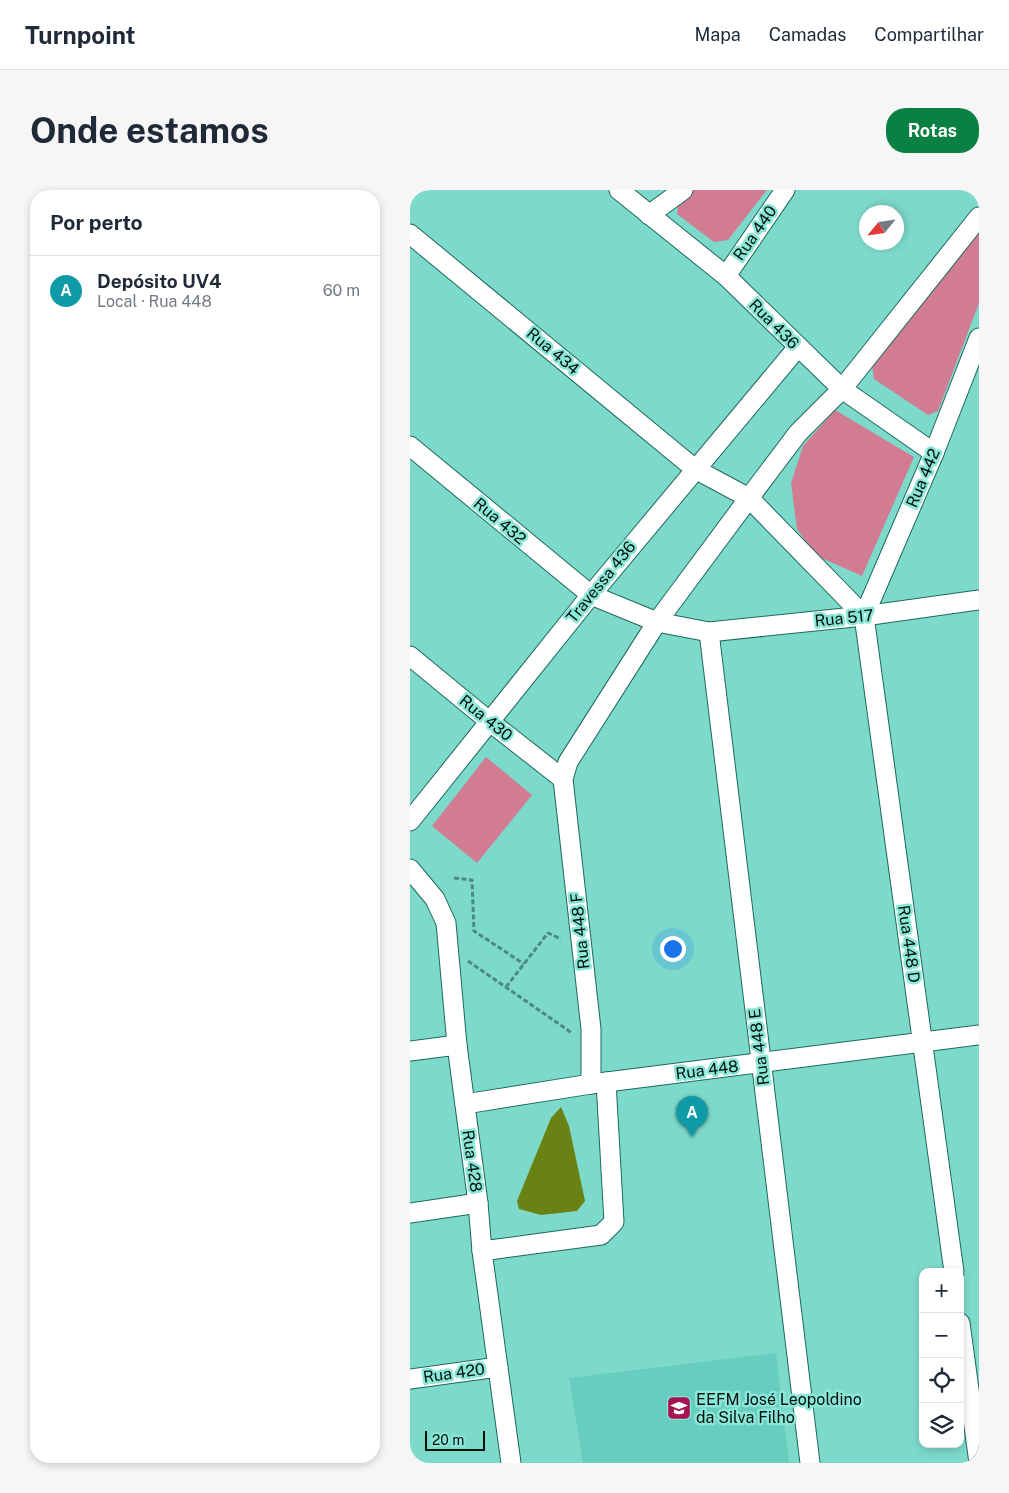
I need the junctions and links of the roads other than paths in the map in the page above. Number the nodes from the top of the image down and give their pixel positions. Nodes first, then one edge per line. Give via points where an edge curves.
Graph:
1 (619, 190) edge
2 (683, 190) edge
3 (785, 190) edge
4 (649, 215) junction
5 (979, 217) edge
6 (410, 234) edge
7 (726, 276) junction
8 (979, 338) edge
9 (798, 347) junction
10 (842, 389) junction
11 (410, 446) edge
12 (934, 453) junction
13 (695, 469) junction
14 (749, 498) junction
15 (590, 595) junction
16 (979, 600) edge
17 (864, 616) junction
18 (658, 622) junction
19 (709, 632) junction
20 (410, 656) edge
21 (488, 721) junction
22 (563, 779) junction
23 (410, 821) edge
24 (414, 878) edge
25 (979, 1036) edge
26 (923, 1042) junction
27 (457, 1045) junction
28 (410, 1051) edge
29 (761, 1063) junction
30 (598, 1083) junction
31 (464, 1104) junction
32 (478, 1203) junction
33 (410, 1213) edge
34 (482, 1251) junction
35 (953, 1268) edge
36 (964, 1352) edge
37 (498, 1367) junction
38 (410, 1379) edge
39 (511, 1463) edge
40 (810, 1463) edge
41 (979, 1463) edge

1 - 4 street, Rua 436
2 - 4 street
3 - 7 street, Rua 440
4 - 7 street, Rua 436
5 - 10 street
6 - 13 street, Rua 434
7 - 9 street, Rua 436
8 - 12 street, Rua 442
9 - 10 street, Rua 436
9 - 13 street, Travessa 436
10 - 12 street, Rua 436
10 - 14 street via 798,433
11 - 15 street, Rua 432
12 - 17 street, Rua 442
13 - 14 street, Rua 434
13 - 15 street, Travessa 436
14 - 17 street, Rua 434
14 - 18 street
15 - 18 street, Rua 432
15 - 21 street, Travessa 436
16 - 17 street, Rua 517
17 - 19 street, Rua 517
17 - 26 street, Rua 448 D
18 - 19 street, Rua 517
18 - 22 street via 568,762
19 - 29 street, Rua 448 E
20 - 21 street, Rua 430
21 - 22 street, Rua 430
21 - 23 street, Travessa 436
22 - 30 street, Rua 448 F
24 - 27 street, Rua 428 via 435,899 446,923
25 - 26 street, Rua 448
26 - 29 street, Rua 448
26 - 35 street, Rua 448 D
27 - 28 street
27 - 31 street, Rua 428
29 - 30 street, Rua 448
29 - 40 street, Rua 448 E
30 - 31 street, Rua 448
30 - 34 street, Rua 448 F via 614,1222 601,1235
31 - 32 street, Rua 428
32 - 33 street
32 - 34 street, Rua 428
34 - 37 street, Rua 428
36 - 41 street
37 - 38 street, Rua 420
37 - 39 street, Rua 428

